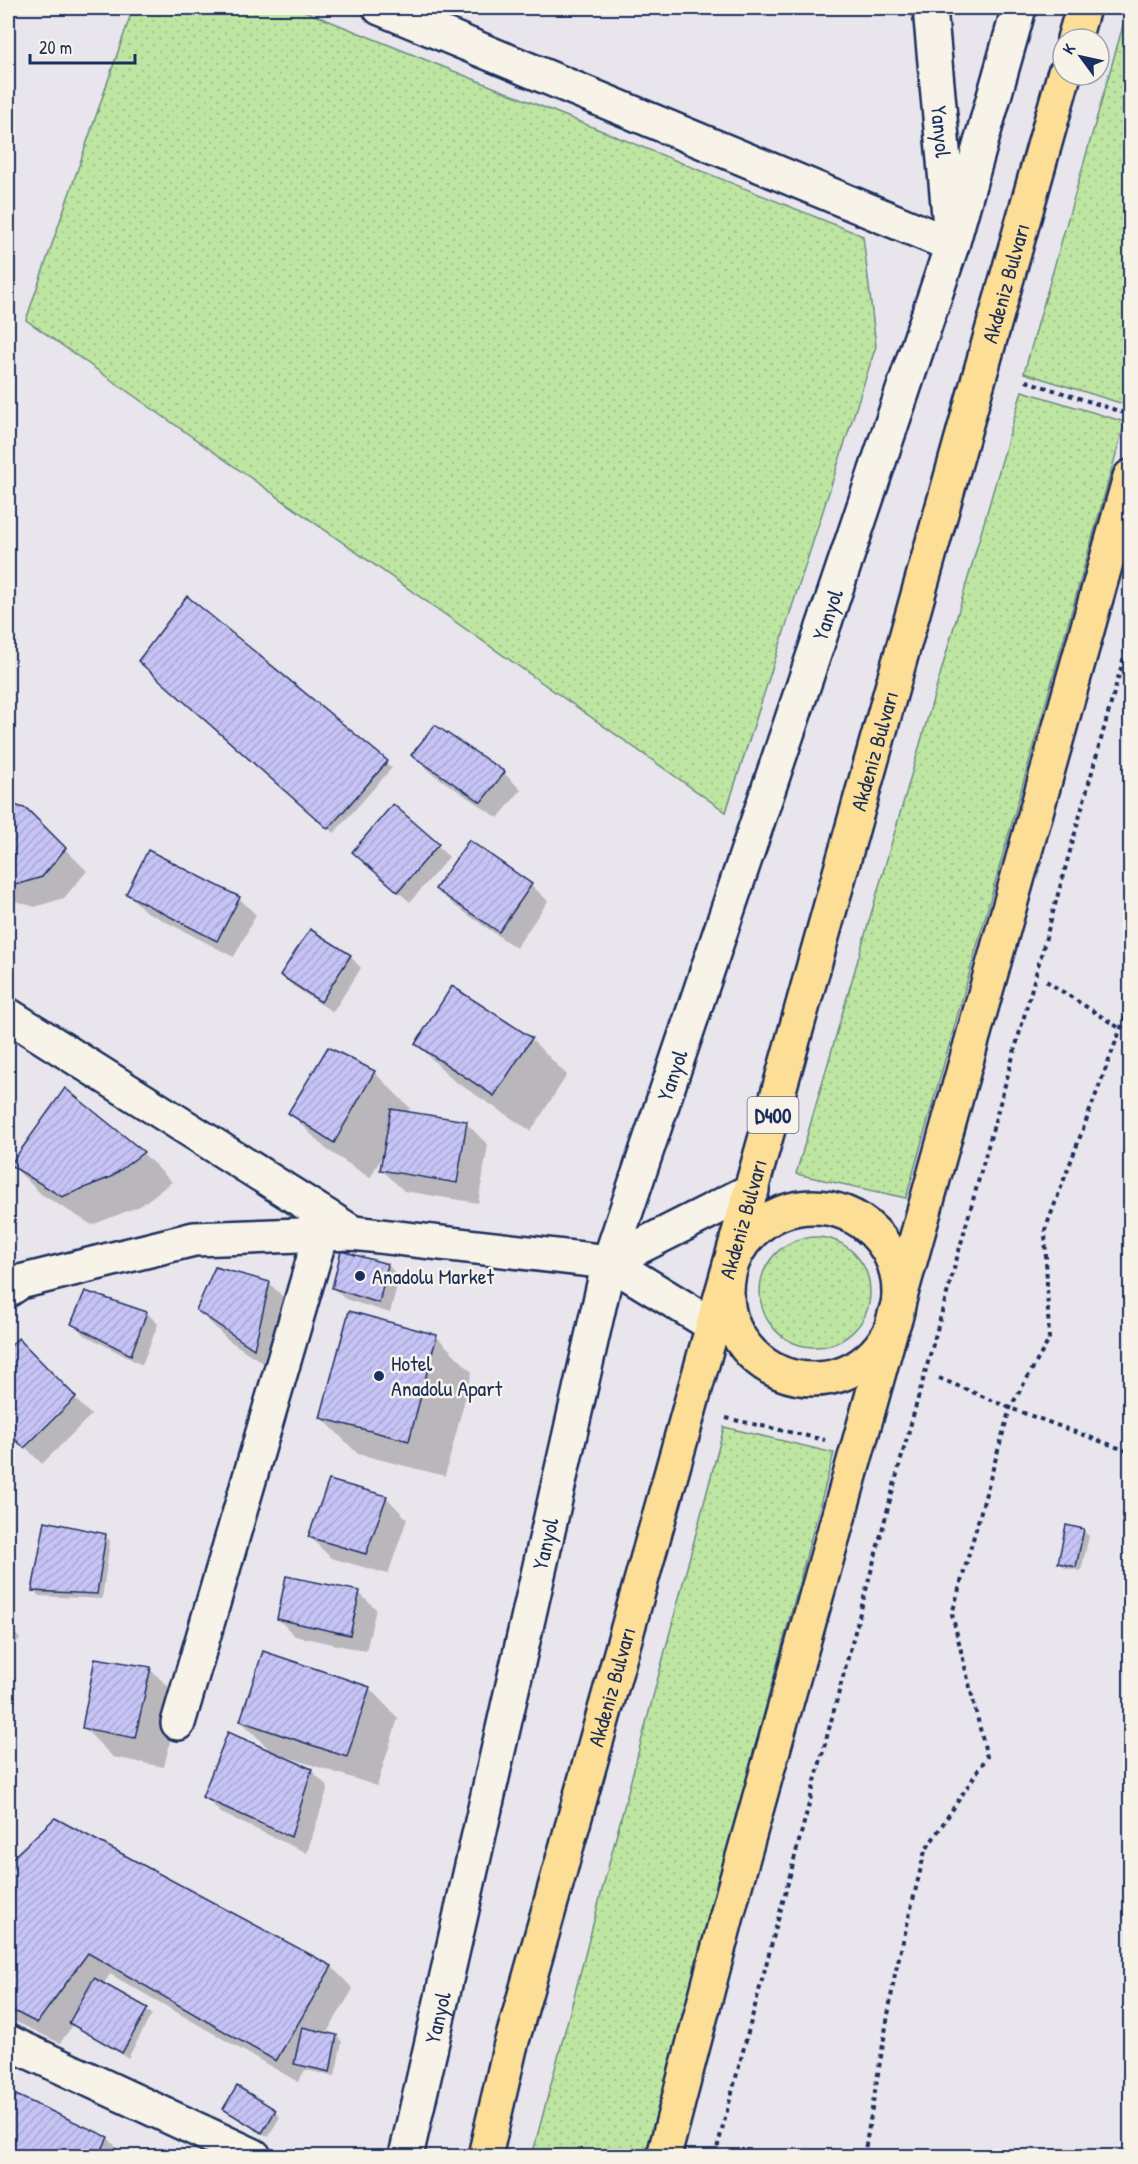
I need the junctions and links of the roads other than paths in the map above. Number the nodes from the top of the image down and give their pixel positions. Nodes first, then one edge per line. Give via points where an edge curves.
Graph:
1 (930, 8) edge
2 (1019, 8) edge
3 (1083, 8) edge
4 (390, 9) edge
5 (1077, 27) edge
6 (1061, 87) edge
7 (952, 245) junction
8 (1131, 477) edge
9 (8, 1015) edge
10 (752, 1191) junction
11 (353, 1233) junction
12 (321, 1234) junction
13 (609, 1262) junction
14 (728, 1275) junction
15 (8, 1290) edge
16 (897, 1311) junction
17 (714, 1326) junction
18 (178, 1723) dead end
19 (8, 2042) edge
20 (254, 2157) edge
21 (406, 2157) edge
22 (485, 2157) edge
23 (664, 2157) edge

1 - 7 street, Yanyol
2 - 7 street
3 - 5 highway
4 - 7 street
6 - 10 highway, Akdeniz Bulvarı / D400
7 - 13 street, Yanyol
8 - 16 highway
9 - 11 street
10 - 13 street
10 - 14 highway, Akdeniz Bulvarı / D400
11 - 12 street
11 - 13 street
12 - 15 street via 194,1239 20,1282
12 - 18 street
13 - 17 street
13 - 21 street, Yanyol
14 - 16 highway via 738,1250 755,1228 778,1214 804,1207 831,1208 856,1218 878,1235 892,1258 899,1284
14 - 16 highway via 727,1305 736,1334 754,1358 780,1374 809,1380 839,1375 866,1362 886,1339
14 - 17 highway, Akdeniz Bulvarı / D400
16 - 23 highway via 734,1889
17 - 22 highway, Akdeniz Bulvarı / D400 via 510,2048
19 - 20 street

